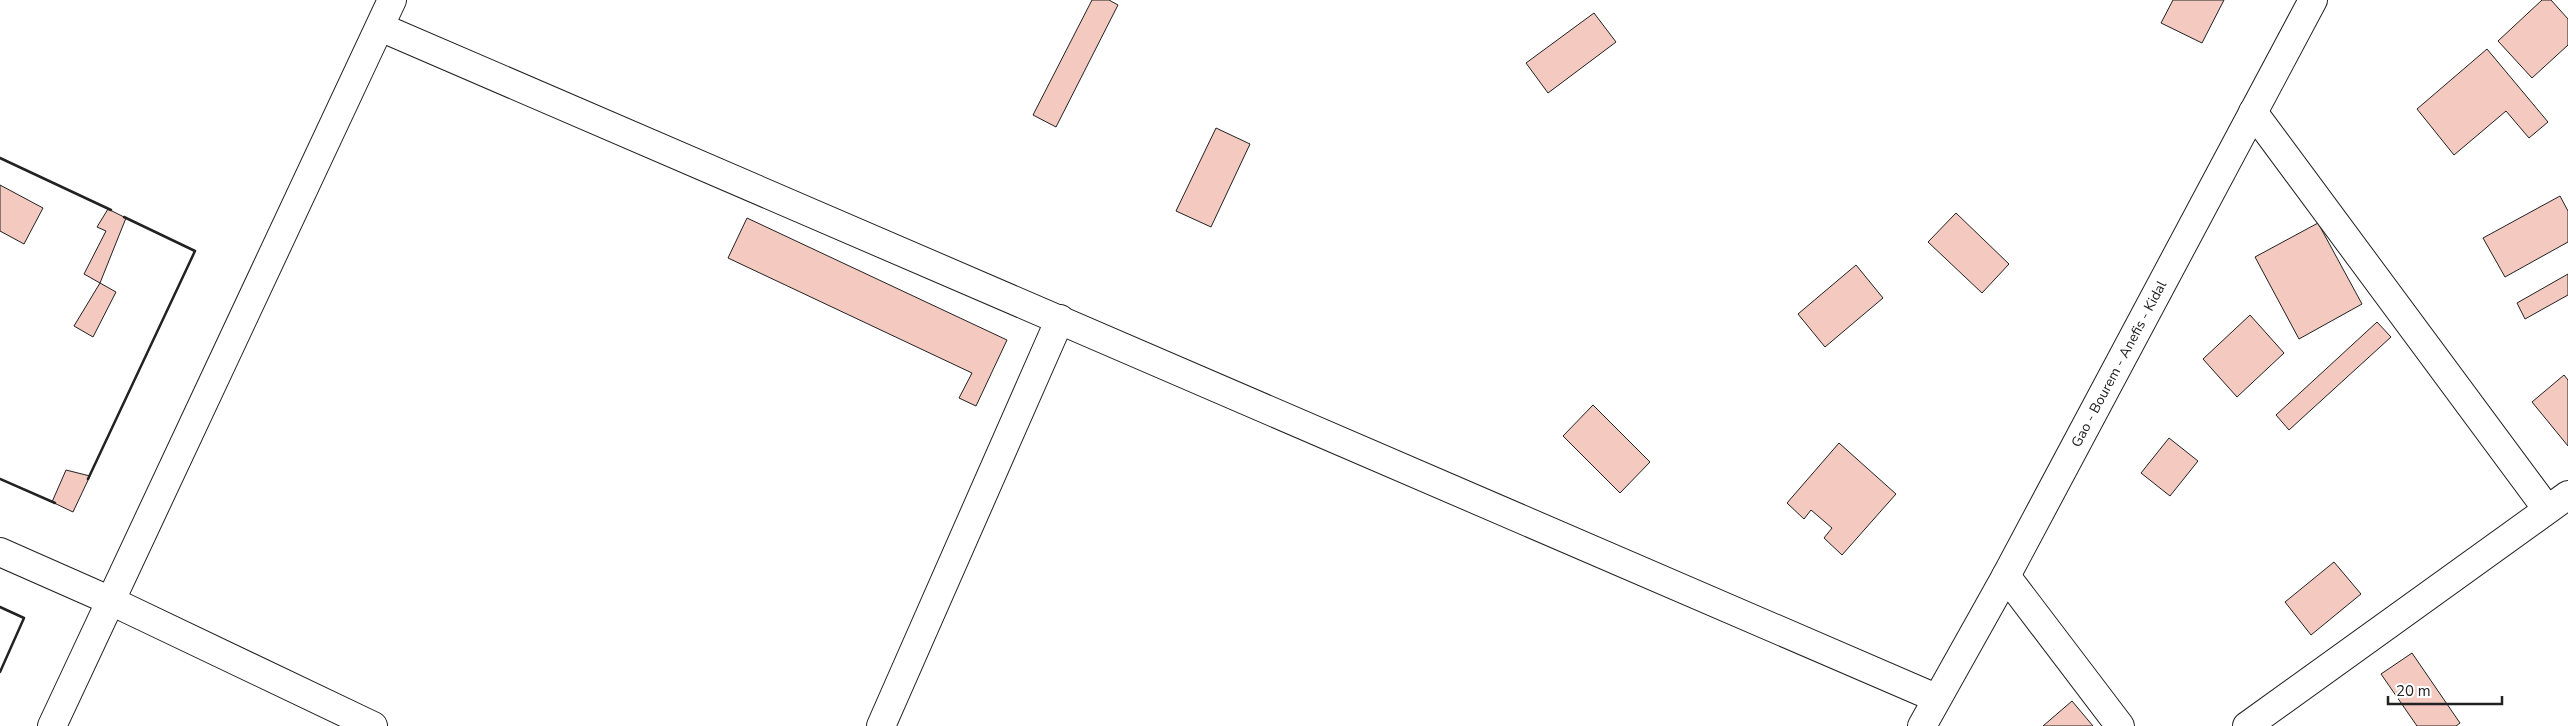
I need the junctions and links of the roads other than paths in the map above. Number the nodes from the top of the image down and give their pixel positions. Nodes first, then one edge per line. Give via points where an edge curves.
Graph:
1 (392, 0) edge
2 (2313, 0) edge
3 (380, 27) junction
4 (2253, 112) junction
5 (1060, 319) junction
6 (2557, 502) edge
7 (0, 552) edge
8 (2006, 576) junction
9 (111, 601) junction
10 (1936, 698) junction
11 (52, 726) edge
12 (373, 726) edge
13 (881, 726) edge
14 (1922, 726) edge
15 (2120, 726) edge
16 (2247, 726) edge

1 - 3 street
2 - 4 street, Gao - Bourem - Anefis - Kidal
3 - 5 street
3 - 9 street
4 - 6 street
4 - 8 street, Gao - Bourem - Anefis - Kidal
5 - 10 street
5 - 13 street
6 - 16 street
7 - 9 street
8 - 10 street, Gao - Bourem - Anefis - Kidal
8 - 15 street
9 - 11 street
9 - 12 street
10 - 14 street, Gao - Bourem - Anefis - Kidal

